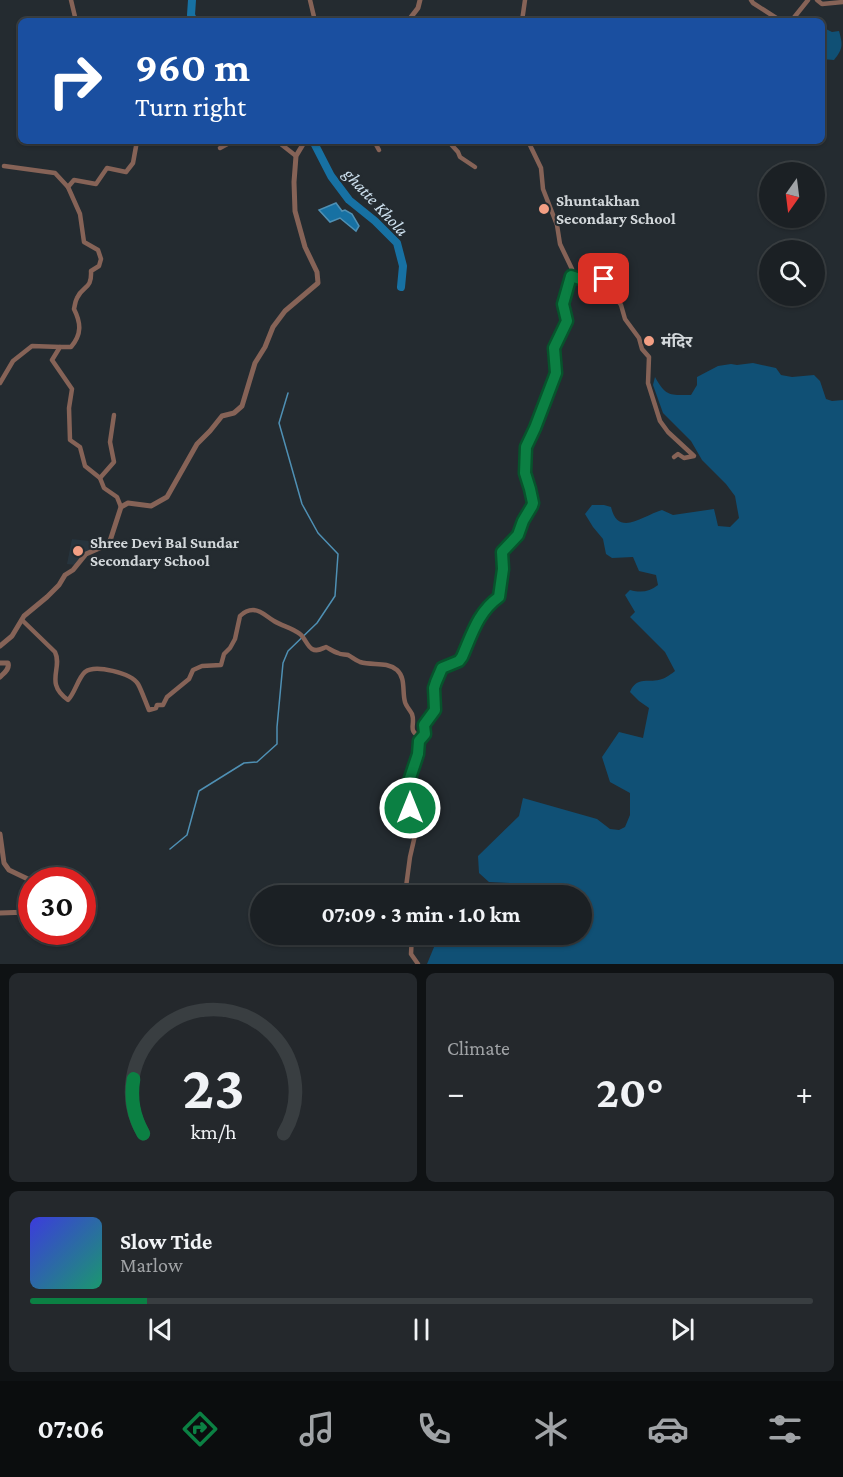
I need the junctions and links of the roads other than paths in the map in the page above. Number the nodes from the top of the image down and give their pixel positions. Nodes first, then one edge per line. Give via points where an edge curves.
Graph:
1 (71, 0) edge
2 (310, 0) edge
3 (420, 0) edge
4 (525, 0) edge
5 (751, 0) edge
6 (808, 0) edge
7 (817, 0) edge
8 (843, 2) edge
9 (75, 18) edge
10 (314, 18) edge
11 (411, 18) edge
12 (522, 18) edge
13 (776, 18) edge
14 (794, 18) edge
15 (136, 144) edge
16 (227, 144) edge
17 (281, 144) edge
18 (303, 144) edge
19 (376, 144) edge
20 (451, 144) edge
21 (529, 144) edge
22 (220, 148) dead end
23 (379, 150) dead end
24 (297, 156) junction
25 (4, 166) dead end
26 (475, 167) dead end
27 (68, 187) junction
28 (571, 276) junction
29 (60, 347) junction
30 (0, 382) edge
31 (114, 415) dead end
32 (674, 457) dead end
33 (100, 478) junction
34 (121, 507) junction
35 (22, 620) junction
36 (0, 646) edge
37 (0, 663) edge
38 (0, 677) edge
39 (422, 738) junction
40 (0, 834) edge
41 (18, 874) edge
42 (406, 885) edge
43 (18, 912) edge
44 (0, 913) edge
45 (411, 945) edge
46 (418, 964) edge

1 - 9 street
2 - 10 street
3 - 11 street
4 - 12 street
5 - 13 street
6 - 14 street
7 - 8 street via 822,4
15 - 27 street via 133,163 126,172 107,168 96,184 74,180
16 - 22 street
17 - 24 street
18 - 24 street
19 - 23 street
20 - 26 street via 460,157
21 - 28 street via 541,168 543,189 572,269
24 - 34 street via 295,211 318,283 285,311 273,327 255,363 242,406 222,416 196,444 167,497 151,506 128,503
25 - 27 street via 55,173
27 - 29 street via 80,214 84,242 98,250 101,259 91,271 92,280 77,296 77,339 71,347
28 - 32 street via 595,284 604,279 621,305 649,357 648,383 660,421 694,456
28 - 39 street via 563,304 567,321 554,348 556,373 526,447 525,473 533,503 531,510 518,535 502,552 499,597 478,619 459,661 440,671 434,688 435,710 424,725
29 - 30 street via 32,346 14,361
29 - 33 street via 52,360 72,389 70,440 80,447 85,466
31 - 33 street via 110,442 114,462
33 - 34 street
34 - 35 street via 109,544 86,554
35 - 36 street
35 - 39 street via 55,652 55,683 64,698 70,698 87,670 107,670 137,682 149,710 163,705 193,670 221,665 235,639 240,616 256,610 297,632 314,650 326,647 359,662 383,664 396,670 413,717 414,734
37 - 38 street via 9,665
39 - 42 street via 407,797 417,817
40 - 41 street via 4,864
43 - 44 street
45 - 46 street via 411,954

